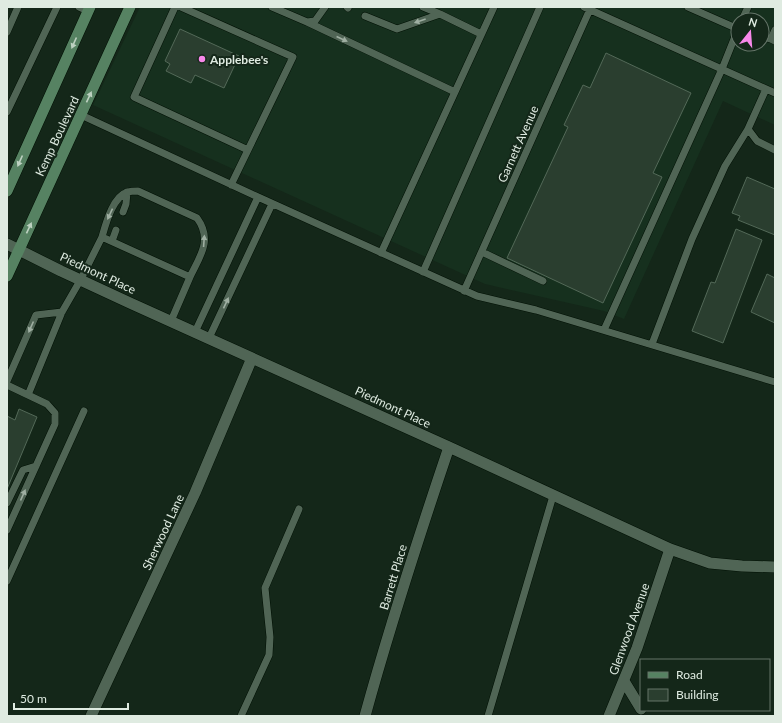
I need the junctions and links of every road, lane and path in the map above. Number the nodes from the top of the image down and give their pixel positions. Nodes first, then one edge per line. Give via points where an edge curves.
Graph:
1 (18, 7) edge
2 (57, 7) edge
3 (130, 7) edge
4 (175, 7) edge
5 (181, 7) edge
6 (272, 7) edge
7 (325, 7) edge
8 (423, 7) edge
9 (434, 7) edge
10 (494, 7) edge
11 (540, 7) edge
12 (688, 7) edge
13 (86, 8) edge
14 (588, 8) edge
15 (440, 14) junction
16 (365, 16) dead end
17 (307, 22) junction
18 (730, 25) edge
19 (775, 30) edge
20 (7, 32) edge
21 (481, 34) junction
22 (773, 40) edge
23 (730, 49) edge
24 (722, 69) junction
25 (766, 89) junction
26 (455, 92) junction
27 (775, 93) edge
28 (7, 112) edge
29 (81, 115) junction
30 (748, 129) junction
31 (248, 150) junction
32 (775, 150) edge
33 (232, 185) junction
34 (7, 191) edge
35 (127, 192) junction
36 (258, 197) junction
37 (272, 204) junction
38 (123, 212) dead end
39 (116, 230) dead end
40 (102, 236) junction
41 (112, 241) junction
42 (7, 244) edge
43 (19, 250) junction
44 (482, 252) junction
45 (381, 253) junction
46 (423, 272) junction
47 (7, 276) edge
48 (190, 277) junction
49 (81, 279) junction
50 (543, 281) dead end
51 (464, 291) junction
52 (62, 312) junction
53 (171, 321) junction
54 (604, 330) junction
55 (196, 332) junction
56 (209, 338) junction
57 (652, 344) junction
58 (252, 358) junction
59 (7, 381) edge
60 (775, 382) edge
61 (7, 385) edge
62 (28, 395) junction
63 (84, 411) dead end
64 (450, 447) junction
65 (36, 466) junction
66 (553, 496) junction
67 (7, 503) edge
68 (299, 509) dead end
69 (7, 530) edge
70 (670, 549) junction
71 (775, 567) edge
72 (7, 581) edge
73 (624, 681) junction
74 (640, 708) edge
75 (91, 716) edge
76 (241, 716) edge
77 (365, 716) edge
78 (488, 716) edge
79 (609, 716) edge

1 - 20 lane
2 - 28 lane
29 -> 3 main road, Kemp Boulevard
4 - 31 lane via 134,97
5 - 31 lane via 293,58
6 - 17 lane
7 - 17 lane via 315,21
8 - 15 lane
9 - 15 lane
10 - 21 lane
11 - 46 lane
12 - 18 lane
13 -> 34 main road, Kemp Boulevard
14 - 24 lane
14 - 44 lane, Garnett Avenue
15 -> 16 lane via 397,29
15 - 21 lane
17 -> 26 lane
19 - 22 lane
21 - 26 lane
23 - 24 lane
24 - 25 lane
24 - 54 lane
25 - 27 lane
25 - 30 lane
26 - 45 lane
29 - 33 lane
43 -> 29 main road, Kemp Boulevard
30 - 32 lane via 757,141
30 - 57 lane via 725,166 692,239
31 - 33 lane
33 - 36 lane
35 - 38 lane
35 -> 40 lane via 117,199
48 -> 35 lane via 206,240 202,225 196,218 138,191
36 - 37 lane
36 - 55 lane
37 - 45 lane
56 -> 37 lane
39 - 41 lane
40 - 41 lane
40 - 49 lane
41 - 48 lane
42 - 43 street, Piedmont Place
43 - 47 main road, Kemp Boulevard
43 - 49 street, Piedmont Place
44 - 50 lane
44 - 51 lane, Garnett Avenue
45 - 46 lane
46 - 51 lane
48 - 53 lane
49 - 52 lane
49 - 53 street, Piedmont Place
51 - 54 lane
52 -> 59 lane via 36,315
52 - 62 lane
53 - 55 street, Piedmont Place
54 - 57 lane
55 - 56 street, Piedmont Place
56 - 58 street, Piedmont Place
57 - 60 lane
58 - 64 street, Piedmont Place
58 - 75 street, Sherwood Lane via 196,493
61 - 62 lane
62 - 65 lane via 46,404 55,413 55,424
63 - 72 lane
64 - 66 street, Piedmont Place
64 - 77 street, Barrett Place via 376,673
65 - 67 lane via 23,470
69 -> 65 lane
66 - 70 street, Piedmont Place
66 - 78 lane
68 - 76 lane via 265,588 270,637 269,655
70 - 71 street, Piedmont Place via 710,563
70 - 73 street, Glenwood Avenue
73 - 74 street
73 - 79 street, Glenwood Avenue

